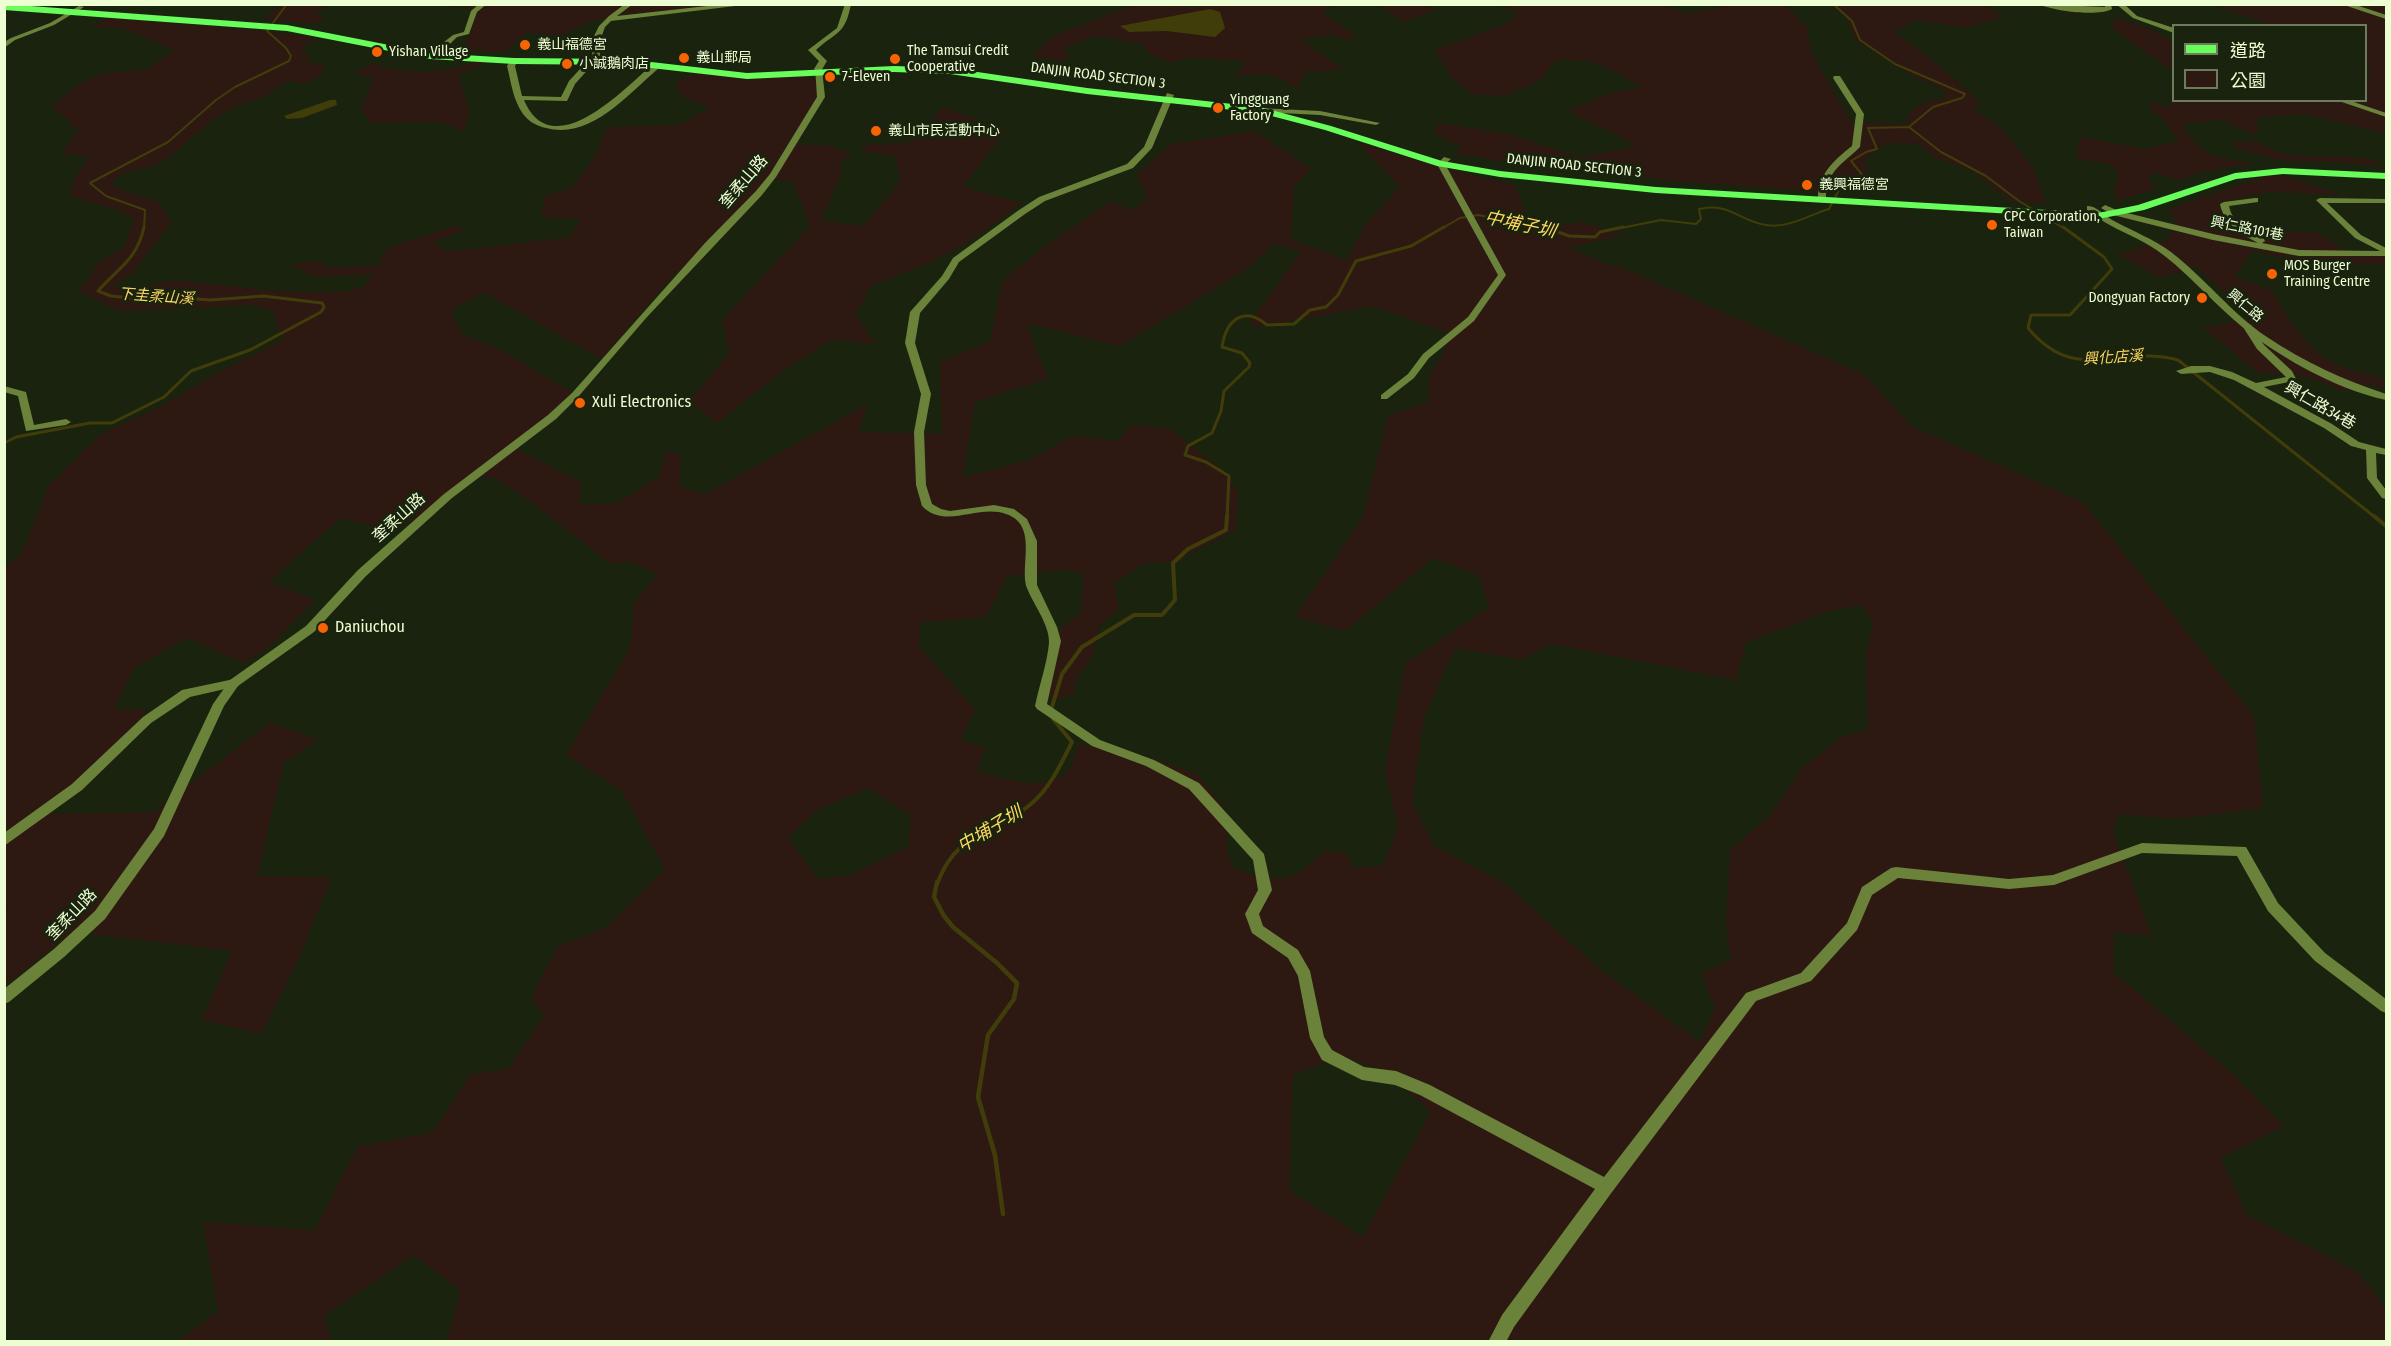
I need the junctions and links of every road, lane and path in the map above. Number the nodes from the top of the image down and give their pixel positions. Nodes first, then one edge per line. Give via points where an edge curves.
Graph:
1 (37, 4) edge
2 (484, 4) edge
3 (630, 4) edge
4 (749, 4) edge
5 (848, 4) edge
6 (2041, 4) edge
7 (2108, 4) edge
8 (2119, 4) edge
9 (2344, 4) edge
10 (4, 7) edge
11 (77, 9) junction
12 (2386, 17) edge
13 (609, 19) junction
14 (52, 24) junction
15 (290, 26) junction
16 (2172, 30) edge
17 (30, 36) dead end
18 (4, 46) edge
19 (438, 51) junction
20 (594, 58) junction
21 (514, 61) junction
22 (656, 66) junction
23 (818, 72) junction
24 (1837, 78) dead end
25 (519, 98) junction
26 (1169, 98) junction
27 (2345, 102) edge
28 (1260, 110) junction
29 (1295, 110) junction
30 (2386, 115) edge
31 (1376, 123) dead end
32 (1444, 161) junction
33 (2386, 171) edge
34 (2386, 176) edge
35 (1825, 198) junction
36 (2255, 200) dead end
37 (2386, 201) edge
38 (2098, 211) junction
39 (2116, 213) junction
40 (2386, 252) edge
41 (2299, 253) junction
42 (2248, 327) junction
43 (2181, 371) dead end
44 (2255, 386) junction
45 (4, 389) edge
46 (1384, 397) dead end
47 (2386, 397) edge
48 (66, 422) dead end
49 (2371, 449) junction
50 (2386, 452) edge
51 (2386, 496) edge
52 (234, 683) junction
53 (4, 841) edge
54 (4, 998) edge
55 (2386, 1006) edge
56 (1606, 1187) junction
57 (1496, 1341) edge

1 - 11 main road
2 - 19 street via 474,11 467,33 455,36
3 - 13 street
4 - 13 street
5 - 23 street, 奎柔山路 via 844,26 812,50 822,61
6 - 7 street via 2100,10 2109,9
8 - 16 street via 2135,17
9 - 12 street
10 - 11 main road
11 - 14 street
11 - 15 main road
13 - 20 street via 597,38
14 - 17 street
14 - 18 street
15 - 19 main road, DANJIN ROAD SECTION 3
15 - 21 main road, DANJIN ROAD SECTION 3 via 420,55
19 - 20 main road, DANJIN ROAD SECTION 3
20 - 21 main road, DANJIN ROAD SECTION 3
20 - 22 main road, DANJIN ROAD SECTION 3
20 - 23 main road, DANJIN ROAD SECTION 3
20 - 25 street via 564,99
21 - 25 street via 511,66
22 - 23 main road, DANJIN ROAD SECTION 3 via 747,76
22 - 25 street via 612,102 568,128 549,126 531,118
23 - 26 main road, DANJIN ROAD SECTION 3 via 950,71
23 - 52 street, 奎柔山路 via 821,97 773,176 575,395 448,496 362,573 310,629
24 - 35 street via 1860,114 1856,147 1836,163 1821,184
26 - 28 main road, DANJIN ROAD SECTION 3
26 - 29 main road, DANJIN ROAD SECTION 3
26 - 56 street via 1148,148 1130,165 1042,199 1022,212 956,260 915,312 910,343 926,394 919,432 921,485 927,506 950,514 994,508 1022,519 1032,541 1031,585 1055,641 1041,705 1096,743 1150,763 1194,786 1259,858 1265,890 1252,914 1257,929 1293,954 1305,975 1317,1038 1327,1055 1362,1073 1396,1078 1425,1090
27 - 30 street
28 - 29 street
28 - 32 main road, DANJIN ROAD SECTION 3
29 - 31 street
29 - 32 main road, DANJIN ROAD SECTION 3
32 - 35 main road, DANJIN ROAD SECTION 3 via 1500,174 1603,185
32 - 46 street via 1502,275 1471,319
33 - 38 main road via 2304,165 2231,170 2147,200
34 - 39 main road via 2283,171 2244,175
35 - 38 main road, DANJIN ROAD SECTION 3
36 - 41 street via 2224,204 2224,211 2244,233
37 - 40 street via 2320,200 2343,224
38 - 39 main road
38 - 42 street, 興仁路 via 2168,254
39 - 41 street, 興仁路101巷
40 - 41 street, 興仁路101巷
42 - 44 street, 興仁路34巷 via 2260,347 2289,373 2290,379
42 - 47 street, 興仁路 via 2303,365
43 - 44 street, 興仁路34巷 via 2228,371
44 - 49 street, 興仁路34巷 via 2355,444
45 - 48 street via 23,394 30,429
49 - 50 street, 興仁路34巷
49 - 51 street via 2372,478
52 - 53 street via 186,693 147,720 77,788
52 - 54 street, 奎柔山路 via 219,704 159,832 106,906 59,953
55 - 56 street via 2320,957 2273,908 2241,851 2142,848 2054,880 2009,884 1896,872 1867,891 1852,926 1806,977 1751,997
56 - 57 street

